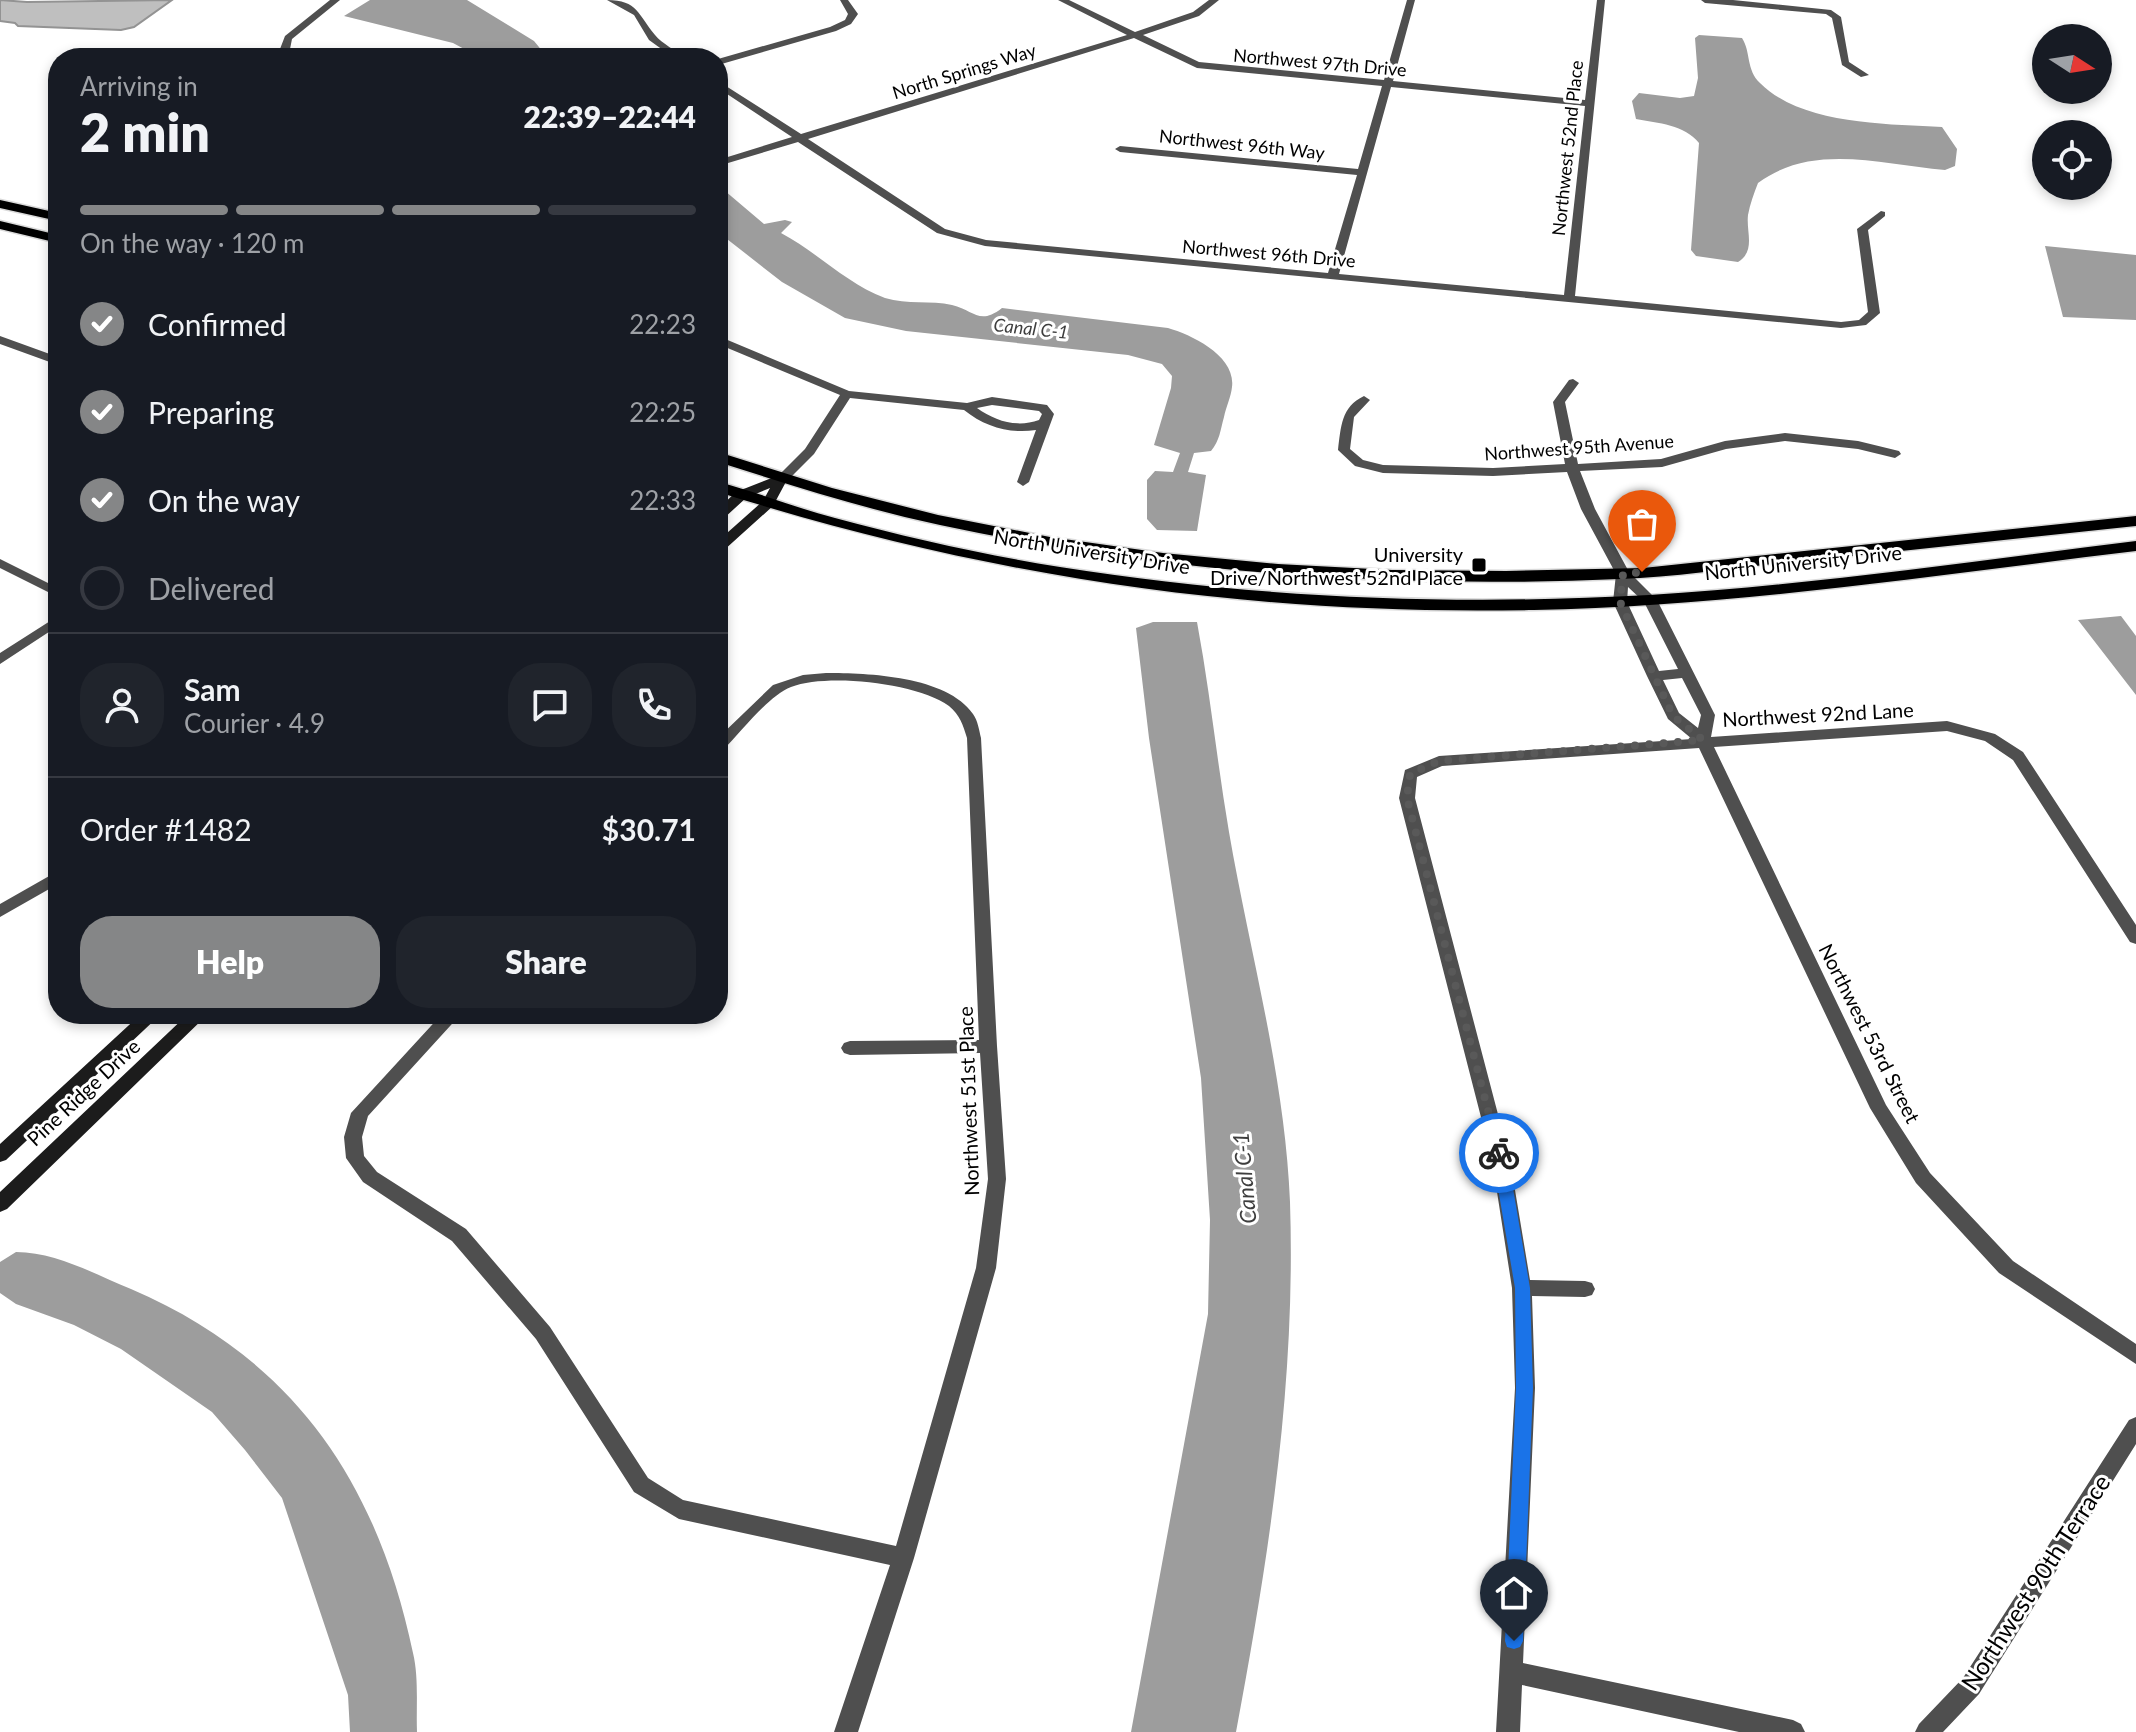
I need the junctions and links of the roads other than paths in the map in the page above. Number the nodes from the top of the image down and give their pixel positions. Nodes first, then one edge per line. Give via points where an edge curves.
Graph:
1 (336, 0) edge
2 (611, 0) edge
3 (844, 0) edge
4 (1062, 0) edge
5 (1215, 0) edge
6 (1411, 0) edge
7 (1601, 0) edge
8 (1705, 0) edge
9 (1135, 35) junction
10 (285, 48) edge
11 (666, 48) edge
12 (728, 59) edge
13 (1864, 75) dead end
14 (1388, 84) junction
15 (728, 91) edge
16 (1589, 103) junction
17 (798, 138) junction
18 (1120, 149) dead end
19 (728, 160) edge
20 (1361, 172) junction
21 (0, 204) edge
22 (1881, 214) dead end
23 (48, 215) edge
24 (0, 225) edge
25 (48, 237) edge
26 (1333, 277) junction
27 (1569, 299) junction
28 (0, 340) edge
29 (728, 344) edge
30 (48, 357) edge
31 (1573, 383) dead end
32 (847, 394) junction
33 (1364, 400) dead end
34 (967, 407) junction
35 (1044, 423) junction
36 (1895, 454) dead end
37 (728, 460) edge
38 (1572, 468) junction
39 (782, 478) junction
40 (1023, 482) dead end
41 (728, 490) edge
42 (741, 495) junction
43 (768, 503) junction
44 (728, 507) edge
45 (2136, 521) edge
46 (728, 539) edge
47 (2136, 546) edge
48 (0, 563) edge
49 (1623, 574) junction
50 (48, 588) edge
51 (1650, 600) junction
52 (1620, 602) junction
53 (48, 627) edge
54 (0, 660) edge
55 (1687, 673) junction
56 (1654, 676) junction
57 (728, 737) edge
58 (1703, 740) junction
59 (48, 883) edge
60 (0, 911) edge
61 (2136, 938) edge
62 (141, 1024) edge
63 (189, 1024) edge
64 (443, 1024) edge
65 (988, 1046) junction
66 (850, 1048) dead end
67 (0, 1155) edge
68 (0, 1204) edge
69 (1522, 1288) junction
70 (1585, 1289) dead end
71 (2136, 1355) edge
72 (2136, 1426) edge
73 (903, 1558) junction
74 (1512, 1672) junction
75 (846, 1732) edge
76 (1508, 1732) edge
77 (1793, 1732) edge
78 (1927, 1732) edge

1 - 10 street via 288,38
2 - 11 street via 637,13 652,38
3 - 12 street via 853,14 848,22
4 - 9 street, Northwest 97th Drive
5 - 9 street, North Springs Way via 1196,14
6 - 14 street
7 - 16 street, Northwest 52nd Place
8 - 13 street via 1828,12 1836,17 1845,63
9 - 14 street, Northwest 97th Drive via 1197,65
9 - 17 street, North Springs Way
14 - 16 street, Northwest 97th Drive
14 - 20 street
15 - 17 street, Northwest 96th Drive
16 - 27 street, Northwest 52nd Place
17 - 19 street, North Springs Way
17 - 26 street, Northwest 96th Drive via 941,231 985,243
18 - 20 street, Northwest 96th Way
20 - 26 street
21 - 23 main road
22 - 27 street, Northwest 96th Drive via 1862,229 1874,313 1862,323
24 - 25 main road
26 - 27 street, Northwest 96th Drive
28 - 30 street
29 - 32 street
31 - 38 street via 1559,402
32 - 34 street
32 - 39 street via 810,451
33 - 38 street, Northwest 95th Avenue via 1348,416 1344,450 1359,463 1426,471
34 - 35 street via 979,418 1006,425 1032,428
34 - 35 street via 992,401 1043,408 1048,414
35 - 40 street
36 - 38 street, Northwest 95th Avenue via 1785,437 1725,445 1662,463
37 - 39 main road, North University Drive
38 - 49 street
39 - 42 street
39 - 43 street
39 - 49 main road, North University Drive via 1009,533 1200,561 1416,576
41 - 42 main road, North University Drive
42 - 43 main road, North University Drive
42 - 44 street
43 - 46 street
43 - 52 main road, North University Drive via 1008,563 1196,590 1433,605
45 - 49 main road, North University Drive
47 - 51 main road, North University Drive
48 - 50 street
49 - 51 street, Northwest 53rd Street
49 - 52 street
51 - 52 main road, North University Drive
51 - 55 street, Northwest 53rd Street
52 - 56 street, Northwest 53rd Street
53 - 54 street
55 - 56 street
55 - 58 street, Northwest 53rd Street via 1708,715
56 - 58 street, Northwest 53rd Street via 1673,716
57 - 65 street, Northwest 51st Place via 782,685 831,675 939,693 966,714 974,738
58 - 61 street, Northwest 92nd Lane via 1947,726 1990,737 2018,756
58 - 69 street, Northwest 92nd Lane via 1439,761 1410,774 1407,798 1501,1160
58 - 71 street, Northwest 53rd Street via 1879,1108 1923,1178 2006,1267
59 - 60 street
62 - 67 street, Pine Ridge Drive
63 - 68 street, Pine Ridge Drive
64 - 73 street via 360,1113 353,1137 355,1158 370,1177 459,1235 543,1333 641,1485 679,1509
65 - 66 street
65 - 73 street, Northwest 51st Place via 997,1179 986,1268
69 - 70 street
69 - 74 street via 1525,1388
72 - 78 street, Northwest 90th Terrace via 1971,1686
73 - 75 street, Northwest 51st Place
74 - 76 street
74 - 77 street

